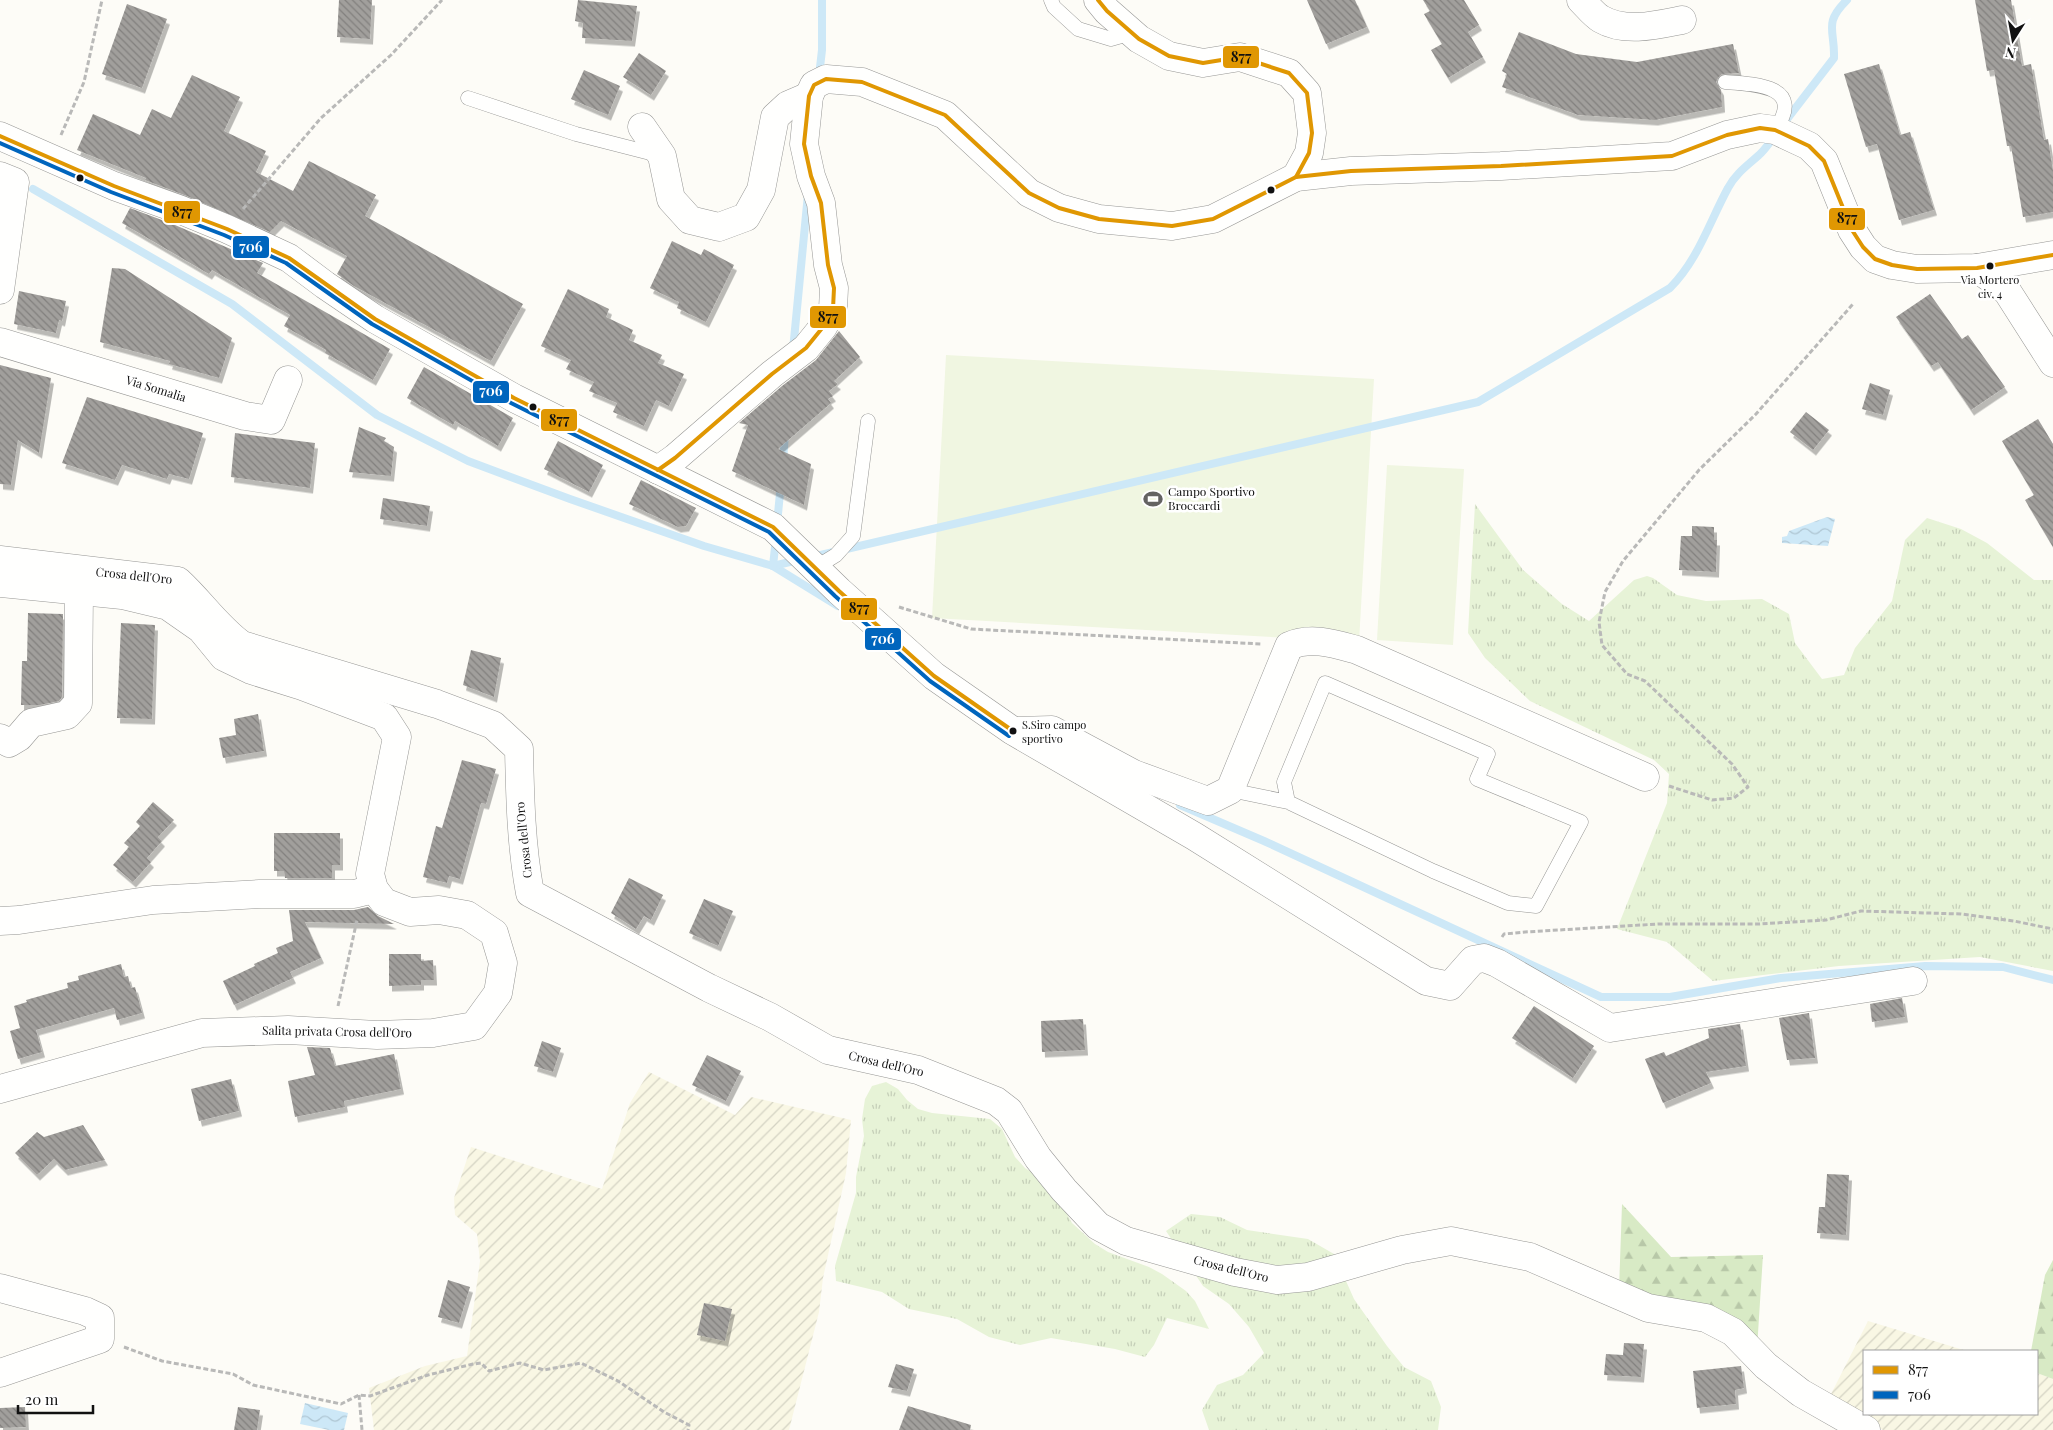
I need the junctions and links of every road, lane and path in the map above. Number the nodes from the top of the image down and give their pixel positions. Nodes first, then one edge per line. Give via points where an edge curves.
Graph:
1 (102, 0) edge
2 (442, 0) edge
3 (1051, 0) edge
4 (1098, 0) edge
5 (1581, 0) edge
6 (1682, 20) dead end
7 (1132, 33) junction
8 (1725, 82) dead end
9 (809, 96) junction
10 (468, 98) dead end
11 (642, 127) dead end
12 (1775, 130) junction
13 (0, 136) edge
14 (60, 136) dead end
15 (662, 156) junction
16 (0, 176) edge
17 (1296, 177) junction
18 (227, 229) junction
19 (3, 240) edge
20 (2053, 254) edge
21 (1977, 268) junction
22 (0, 290) edge
23 (1853, 304) dead end
24 (0, 342) edge
25 (2053, 363) edge
26 (288, 380) dead end
27 (868, 421) dead end
28 (658, 470) junction
29 (0, 560) edge
30 (815, 568) junction
31 (0, 583) edge
32 (79, 591) junction
33 (898, 607) dead end
34 (1289, 646) junction
35 (1013, 730) junction
36 (0, 738) edge
37 (1645, 777) joint
38 (1230, 790) junction
39 (1288, 802) junction
40 (368, 891) junction
41 (0, 921) edge
42 (2053, 930) edge
43 (1484, 958) junction
44 (1913, 982) dead end
45 (333, 1033) junction
46 (0, 1089) edge
47 (0, 1288) edge
48 (100, 1338) junction
49 (0, 1372) edge
50 (359, 1395) junction
51 (362, 1430) edge
52 (688, 1430) edge
53 (1866, 1430) edge

1 - 14 path via 84,82
2 - 18 path via 391,55 321,118
3 - 7 lane via 1054,7 1078,29 1111,38
4 - 7 street
5 - 6 street via 1601,19 1623,26 1652,26
7 - 17 street via 1169,56 1203,63 1240,57 1289,73 1307,93 1312,133 1309,153
8 - 12 lane via 1757,84 1782,97 1783,119
9 - 15 street via 788,105 775,117 761,190 746,217 719,227 690,220 671,199
9 - 17 street via 814,85 826,79 862,82 944,115 1029,193 1059,208 1099,219 1172,226 1213,219
9 - 28 street via 804,144 821,203 834,288 832,309 806,348
10 - 15 lane via 576,134
11 - 15 street
12 - 17 street via 1760,128 1727,135 1672,156 1351,171
12 - 21 street via 1809,146 1824,161 1852,230 1875,259 1917,269
13 - 18 street via 114,186
16 - 19 street via 15,182
18 - 28 street via 289,258 375,319 514,398
19 - 22 street
20 - 21 street
21 - 25 street via 2007,291
23 - 37 path via 1756,414 1699,470 1622,561 1605,592 1599,622 1602,645 1628,674 1645,681 1732,764 1748,787 1734,798 1712,800
24 - 26 street, Via Somalia via 245,416 271,420
27 - 30 lane via 853,536 836,556
28 - 30 street via 773,527
29 - 53 street, Crosa dell'Oro via 178,581 198,599 225,633 242,645 437,704 493,725 518,749 524,863 530,893 828,1050 918,1070 996,1101 1009,1111 1038,1158 1064,1190 1098,1226 1126,1241 1235,1272 1277,1280 1308,1277 1402,1250 1451,1241 1530,1256 1648,1308 1706,1318 1733,1332 1766,1366 1801,1393
30 - 35 street via 934,676
31 - 32 street
32 - 36 street via 78,703 67,715 31,723 9,743
32 - 40 street via 122,595 168,606 201,629 224,657 251,670 384,717 397,737
33 - 34 path via 971,629
34 - 37 street via 1300,641 1329,643 1357,650
34 - 38 street
35 - 38 street via 1052,730 1134,774 1208,801
35 - 43 street via 1194,836 1426,981 1450,986 1473,960
38 - 39 lane
39 - 39 lane via 1508,903 1536,906 1581,822 1477,779 1488,754 1325,682 1284,782
40 - 41 street via 152,900
40 - 45 path
40 - 45 street, Salita privata Crosa dell'Oro via 384,902 410,912 439,910 467,915 494,933 503,962 498,993 474,1026 433,1033
42 - 43 path via 1962,914 1861,911 1826,920 1658,924 1504,934
43 - 44 street via 1497,962 1610,1028
45 - 46 street, Salita privata Crosa dell'Oro via 288,1030 202,1032
47 - 48 street via 85,1310 100,1318
48 - 49 street
48 - 50 path via 162,1361 233,1374 253,1385 341,1404
50 - 51 path
50 - 52 path via 370,1396 428,1375 481,1363 489,1371 520,1362 544,1370 581,1363 618,1381 689,1425

